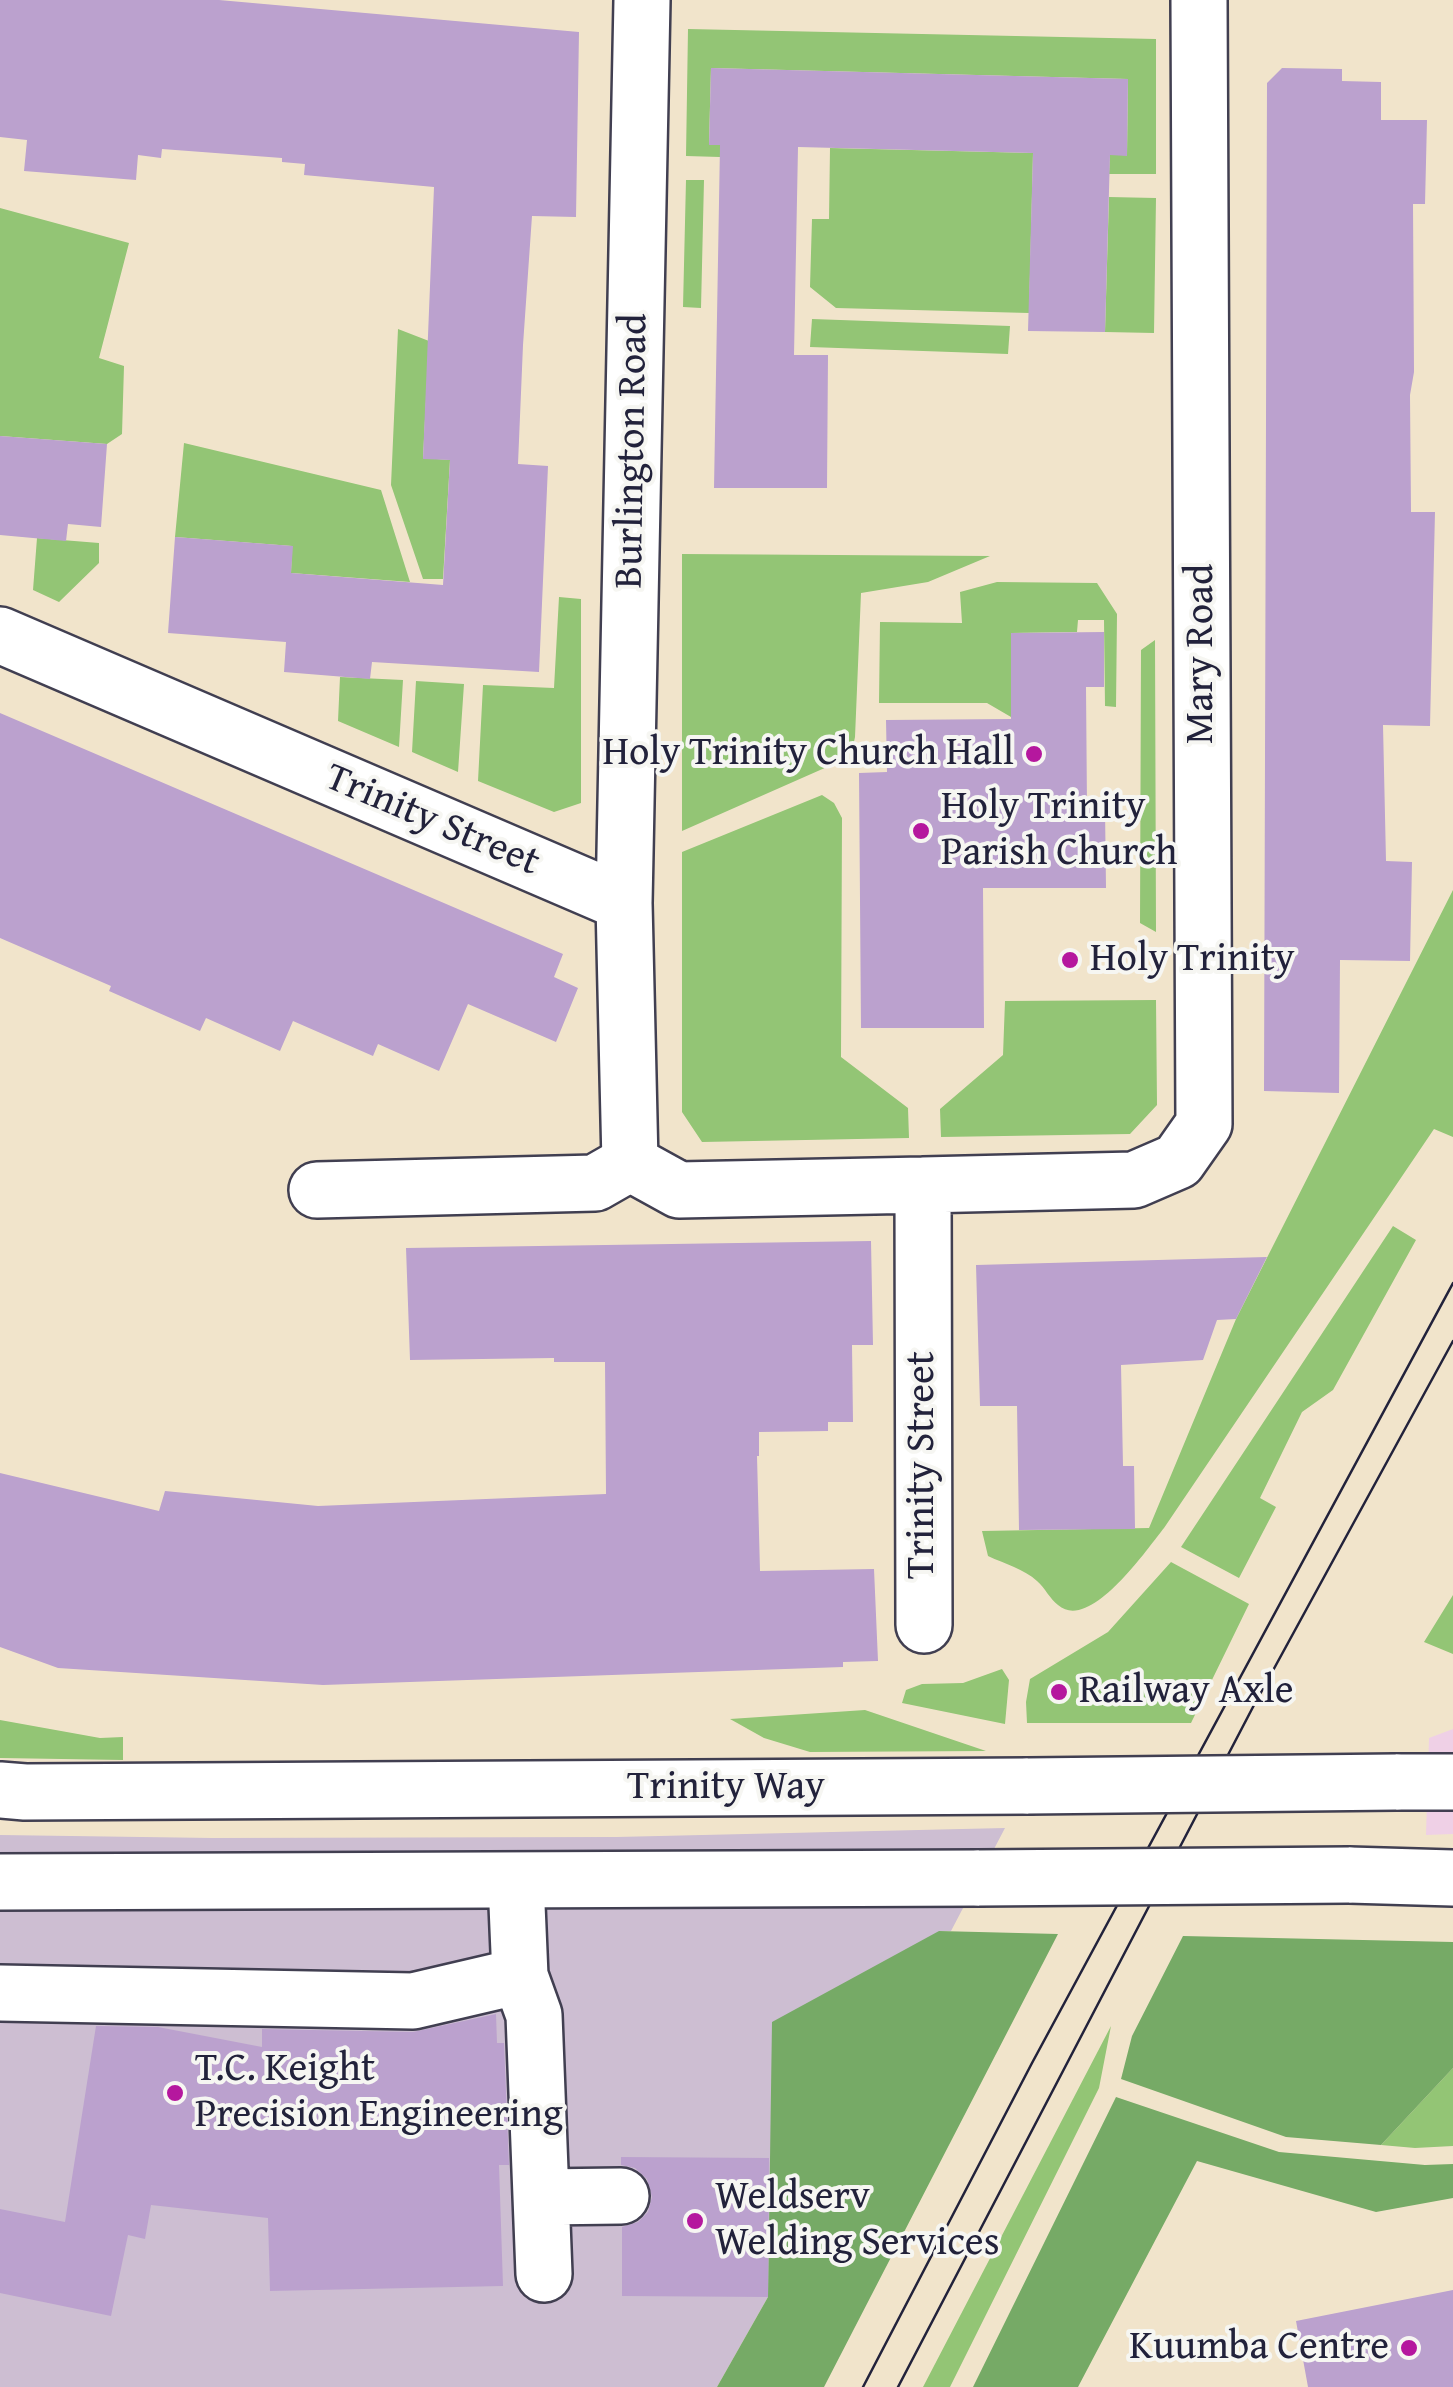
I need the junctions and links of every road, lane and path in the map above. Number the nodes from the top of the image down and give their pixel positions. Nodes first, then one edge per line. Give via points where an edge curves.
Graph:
1 (642, 0) edge
2 (1198, 0) edge
3 (0, 635) edge
4 (624, 903) junction
5 (630, 1164) junction
6 (923, 1184) junction
7 (317, 1190) dead end
8 (924, 1625) dead end
9 (1453, 1782) edge
10 (0, 1790) edge
11 (1453, 1878) edge
12 (516, 1881) junction
13 (0, 1882) edge
14 (520, 1976) junction
15 (0, 1993) edge
16 (621, 2196) dead end
17 (541, 2197) junction
18 (544, 2274) dead end

1 - 4 street, Burlington Road
2 - 6 street, Mary Road via 1204,1124 1178,1161 1134,1180
3 - 4 street, Trinity Street
4 - 5 street
5 - 6 street via 679,1190
5 - 7 street via 596,1183
6 - 8 street, Trinity Street
9 - 10 street, Trinity Way, bridge
11 - 12 street, bridge
12 - 13 street
12 - 14 street
14 - 15 street via 414,2000 315,2011 145,2010
14 - 17 street via 534,2015
16 - 17 street
17 - 18 street

